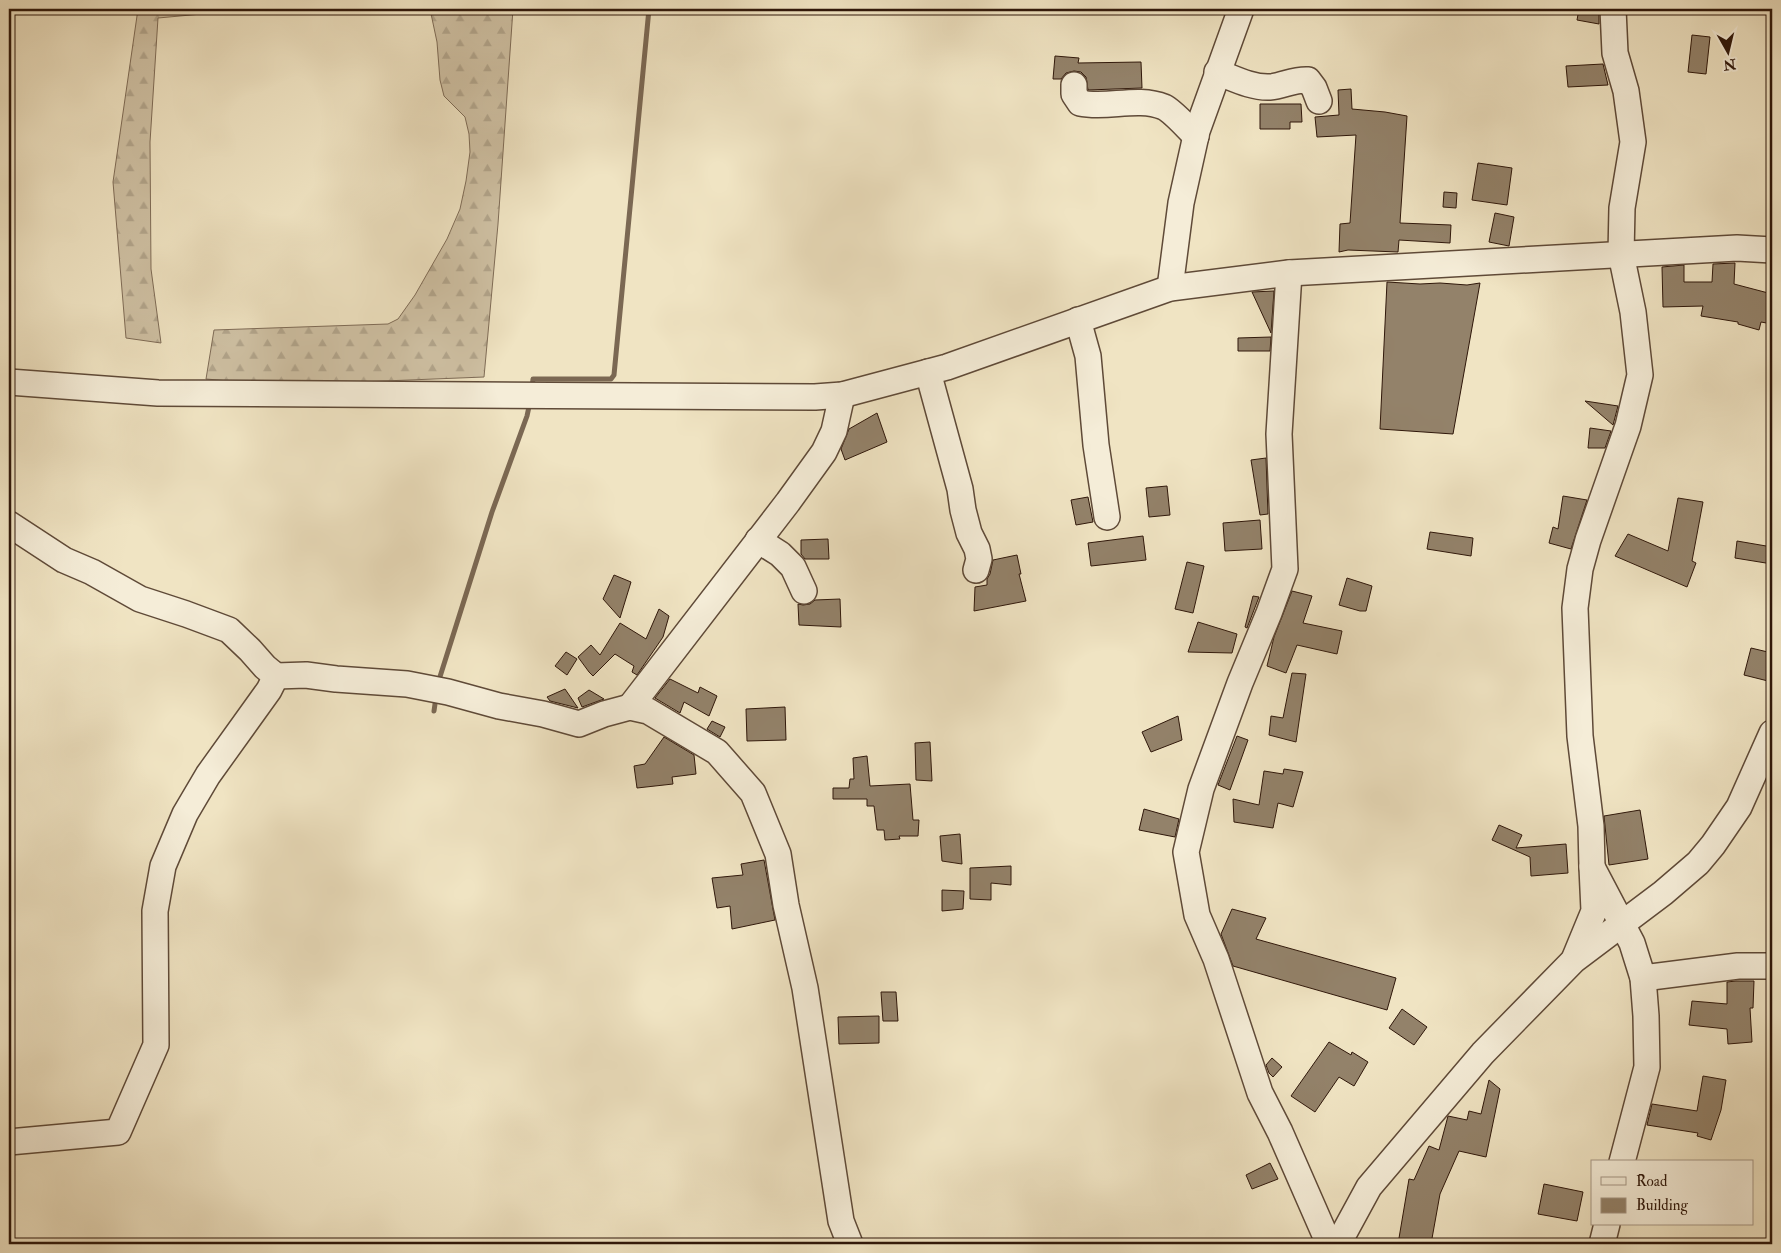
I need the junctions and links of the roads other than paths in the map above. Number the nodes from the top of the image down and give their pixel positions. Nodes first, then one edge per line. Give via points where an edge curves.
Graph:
1 (1241, 9) edge
2 (1613, 9) edge
3 (1218, 72) junction
4 (1074, 85) dead end
5 (1319, 101) dead end
6 (1196, 136) junction
7 (1772, 250) edge
8 (1620, 254) junction
9 (1289, 273) junction
10 (1170, 288) junction
11 (1078, 320) junction
12 (928, 372) junction
13 (9, 382) edge
14 (842, 395) junction
15 (1107, 517) dead end
16 (9, 524) edge
17 (758, 540) junction
18 (976, 570) dead end
19 (804, 591) dead end
20 (276, 676) junction
21 (630, 708) junction
22 (1772, 733) edge
23 (1592, 867) junction
24 (1623, 922) junction
25 (1574, 960) junction
26 (1772, 966) edge
27 (1644, 978) junction
28 (9, 1143) edge
29 (1623, 1160) edge
30 (1606, 1226) edge
31 (850, 1244) edge
32 (1330, 1244) edge
33 (1338, 1244) edge
34 (1602, 1244) edge

1 - 3 street
2 - 8 street via 1614,53 1626,91 1633,142 1622,208
3 - 5 street via 1268,88 1308,80
3 - 6 street
4 - 6 street via 1074,94 1080,102 1094,106 1143,102 1166,108
6 - 10 street via 1180,203
7 - 8 street via 1737,248
8 - 9 street
8 - 23 street via 1633,312 1640,375 1628,426 1588,540 1575,608 1580,736 1591,826
9 - 10 street
9 - 32 street via 1279,434 1285,569 1202,789 1186,852 1197,915 1216,959 1260,1093
10 - 11 street
11 - 12 street
11 - 15 street via 1088,356
12 - 14 street
12 - 18 street via 969,533 977,549
13 - 14 street via 158,393 552,397
14 - 17 street via 834,431 824,452
16 - 20 street via 64,560 140,599 229,630
17 - 19 street via 793,567
17 - 21 street
20 - 21 street via 306,675 407,684 579,724
20 - 28 street via 208,775 185,814 163,866 155,911 156,1045 118,1132
21 - 31 street via 648,711 716,752 753,793 778,854 804,988 841,1221
22 - 24 street via 1739,807 1714,845 1662,893
23 - 24 street
23 - 25 street via 1594,911
24 - 25 street
24 - 27 street
25 - 33 street via 1483,1053 1369,1187
26 - 27 street via 1738,966
27 - 29 street via 1647,1067
30 - 34 street

